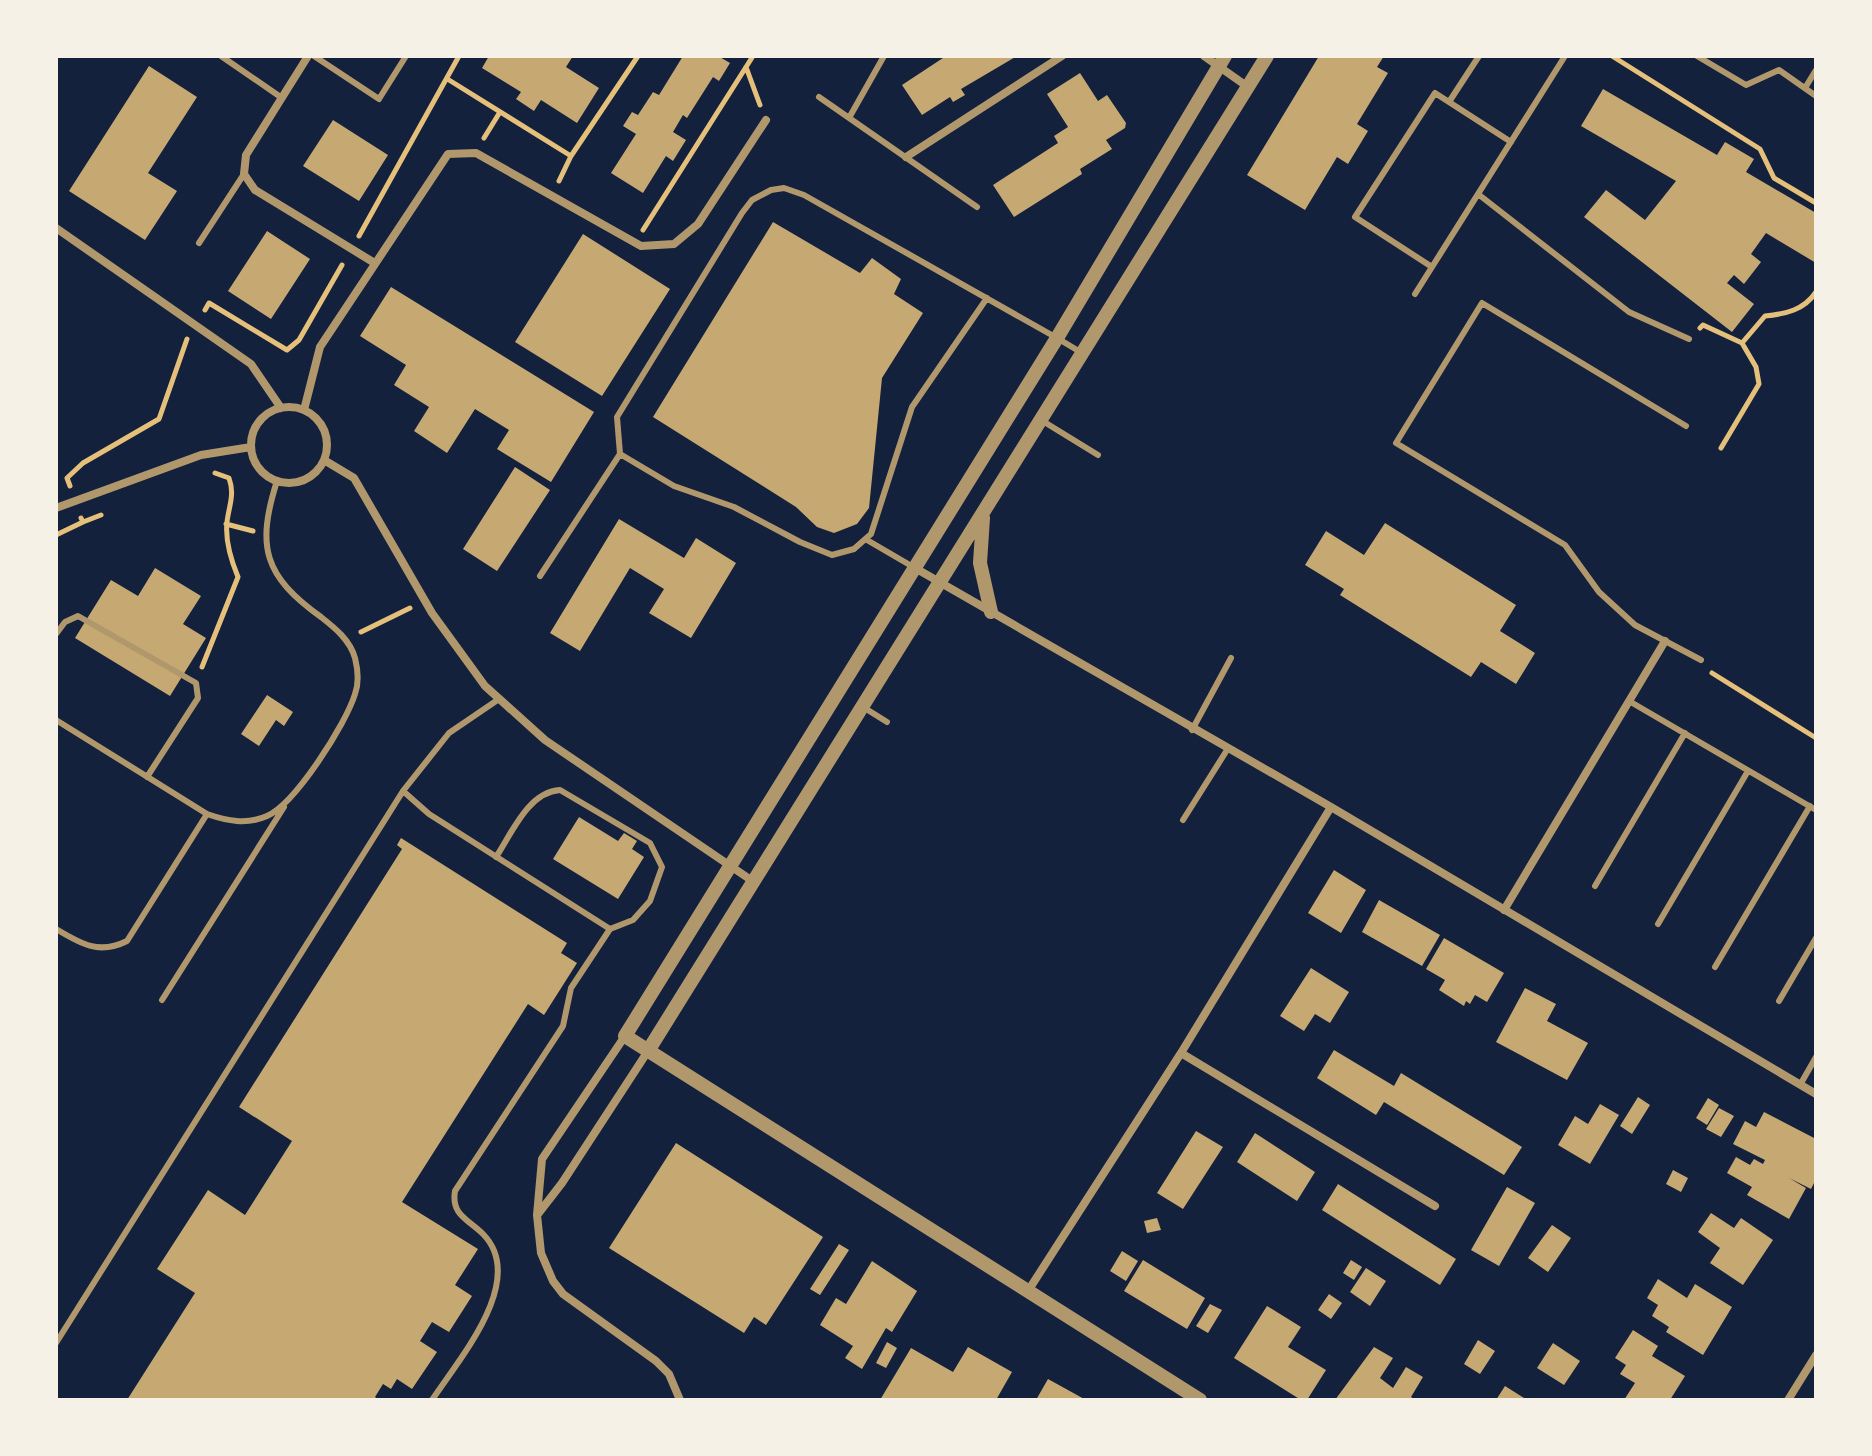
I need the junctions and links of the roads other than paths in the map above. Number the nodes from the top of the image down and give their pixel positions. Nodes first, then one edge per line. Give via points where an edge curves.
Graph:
1 (221, 56) edge
2 (311, 56) edge
3 (406, 56) edge
4 (884, 56) edge
5 (1062, 56) edge
6 (1204, 56) edge
7 (1267, 56) edge
8 (1479, 56) edge
9 (1565, 56) edge
10 (1697, 56) edge
11 (1222, 61) edge
12 (1816, 70) edge
13 (1248, 87) junction
14 (1805, 88) junction
15 (1816, 96) edge
16 (819, 97) dead end
17 (282, 98) junction
18 (1449, 102) junction
19 (849, 118) junction
20 (766, 120) road end
21 (1511, 142) junction
22 (906, 157) junction
23 (244, 174) junction
24 (1478, 194) junction
25 (977, 207) dead end
26 (56, 228) edge
27 (199, 243) dead end
28 (373, 262) junction
29 (1432, 267) junction
30 (1415, 294) dead end
31 (987, 298) junction
32 (1057, 338) junction
33 (1689, 339) road end
34 (1082, 353) junction
35 (281, 408) junction
36 (304, 410) junction
37 (1041, 420) junction
38 (1686, 426) dead end
39 (251, 447) junction
40 (620, 454) junction
41 (1098, 455) dead end
42 (324, 460) junction
43 (277, 481) junction
44 (56, 508) edge
45 (985, 510) junction
46 (867, 540) junction
47 (915, 568) junction
48 (540, 576) dead end
49 (940, 582) junction
50 (991, 612) junction
51 (56, 634) edge
52 (1665, 641) junction
53 (1231, 658) dead end
54 (1701, 660) road end
55 (499, 699) junction
56 (1629, 701) junction
57 (863, 707) junction
58 (56, 720) edge
59 (887, 722) dead end
60 (1192, 730) junction
61 (1685, 733) junction
62 (1227, 750) junction
63 (1748, 771) junction
64 (147, 777) junction
65 (403, 791) junction
66 (285, 805) junction
67 (1331, 807) junction
68 (1813, 808) edge
69 (207, 814) junction
70 (1183, 820) dead end
71 (496, 857) junction
72 (731, 866) junction
73 (754, 882) junction
74 (1595, 886) dead end
75 (1504, 910) junction
76 (1658, 924) dead end
77 (56, 929) edge
78 (610, 929) junction
79 (1816, 938) edge
80 (1715, 967) dead end
81 (162, 1000) dead end
82 (1779, 1001) dead end
83 (625, 1036) junction
84 (648, 1051) junction
85 (1181, 1053) junction
86 (1816, 1057) edge
87 (1800, 1085) junction
88 (1816, 1094) edge
89 (1435, 1206) dead end
90 (537, 1215) junction
91 (1028, 1291) junction
92 (56, 1343) edge
93 (1816, 1355) edge
94 (432, 1400) edge
95 (680, 1400) edge
96 (1200, 1400) edge
97 (1788, 1400) edge

1 - 17 lane
2 - 3 lane via 379,99
2 - 17 street
4 - 19 lane
5 - 22 street
6 - 11 street
7 - 13 street
8 - 18 lane
9 - 21 lane
10 - 14 lane via 1746,85 1779,70
11 - 13 street
11 - 32 street
12 - 14 lane
13 - 34 street
14 - 15 lane
16 - 19 lane
17 - 23 street via 246,155
18 - 21 lane
18 - 29 lane via 1435,93 1355,217
19 - 22 lane
20 - 28 street via 698,224 674,244 641,246 476,153 448,154
21 - 24 lane
22 - 25 lane
23 - 27 lane
23 - 28 street via 255,190
24 - 29 lane
24 - 33 lane via 1629,312
26 - 35 street via 257,369
28 - 36 street via 320,347
29 - 30 lane
31 - 32 lane
31 - 40 lane via 804,195 784,188 761,194 742,213 631,391 617,417
31 - 46 lane via 912,407
32 - 34 lane
32 - 47 street
34 - 37 street
35 - 36 street
35 - 39 street via 258,422
36 - 42 street via 323,427
37 - 41 lane
37 - 45 street
38 - 52 lane via 1482,303 1396,443 1565,545 1599,592 1635,625
39 - 43 street via 261,471
39 - 44 street via 201,455
40 - 46 lane via 674,486 734,507 832,555
40 - 48 lane
42 - 43 street via 304,479
42 - 55 street via 354,478 457,652
43 - 66 lane via 265,517 273,568 284,585 346,640 355,656 356,691
45 - 49 street
45 - 50 street via 980,563
46 - 47 lane
47 - 49 street
47 - 72 street
49 - 50 street
49 - 57 street
50 - 60 street
51 - 64 lane via 78,616 196,683 198,698
52 - 54 lane
52 - 56 street
53 - 60 lane
55 - 65 lane via 449,733
55 - 72 street via 545,740
56 - 61 lane
56 - 75 street
57 - 59 lane
57 - 73 street
58 - 64 lane
60 - 62 street
61 - 63 lane
61 - 74 lane
62 - 67 street
62 - 70 lane
63 - 68 lane
63 - 76 lane
64 - 69 lane
65 - 71 lane
65 - 92 lane
66 - 69 lane via 246,821
66 - 81 lane
67 - 75 street
67 - 85 street
68 - 80 lane
69 - 77 lane via 127,941 111,949 95,948
71 - 78 lane
71 - 78 lane via 536,798 548,791 560,790 638,835 658,855 659,882 633,920
72 - 73 street
72 - 83 street
73 - 84 street
75 - 87 street
78 - 94 lane via 571,988 563,1026 455,1191 458,1214 489,1242 499,1275 496,1296
79 - 82 lane
83 - 84 street
83 - 90 street via 542,1159
84 - 90 street
84 - 91 street
85 - 89 street
85 - 91 street
86 - 87 lane
87 - 88 street
90 - 95 street via 541,1253 558,1288 586,1314 656,1361 669,1374
91 - 96 street
93 - 97 street

